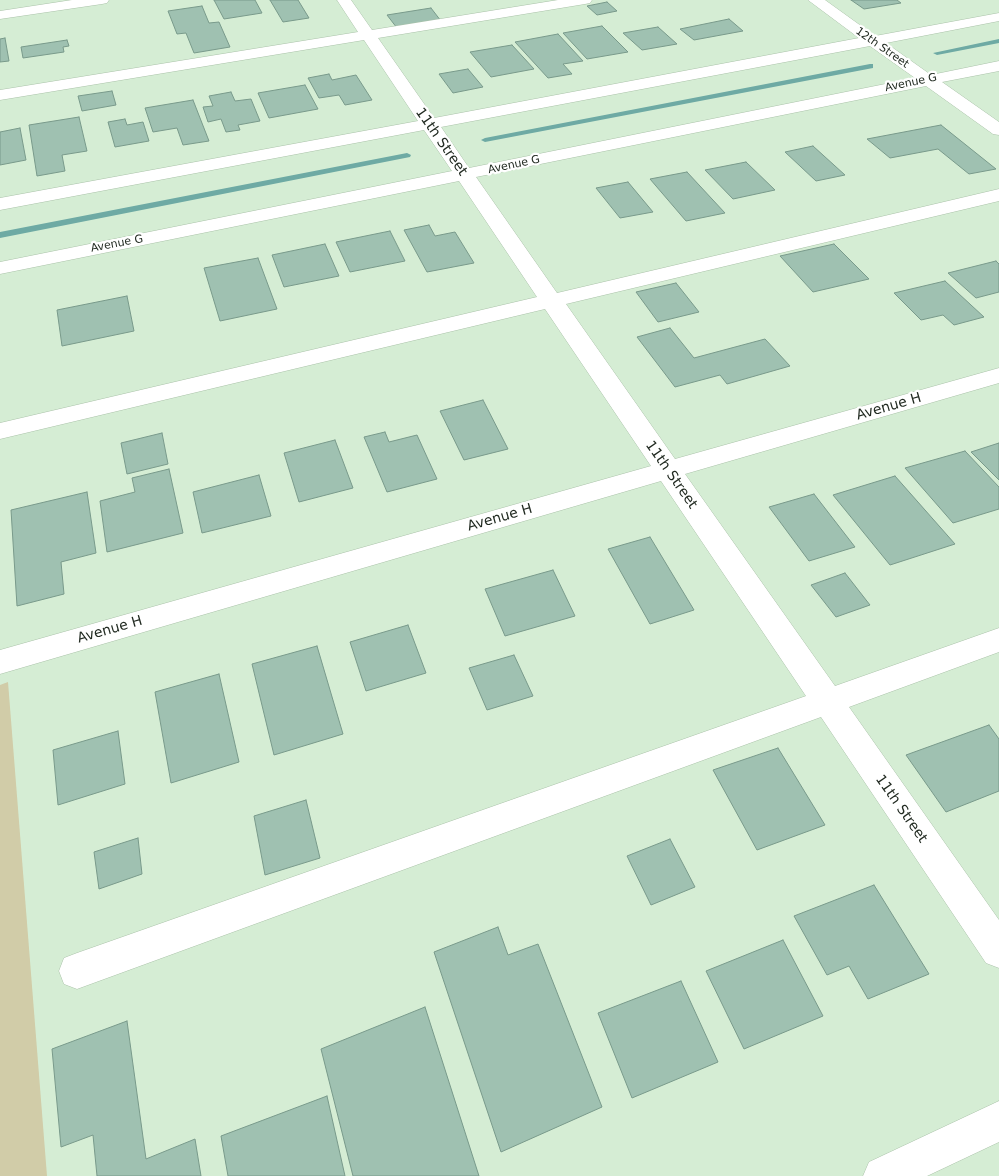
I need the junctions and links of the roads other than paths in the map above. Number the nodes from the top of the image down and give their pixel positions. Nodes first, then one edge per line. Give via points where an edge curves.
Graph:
1 (102, 0) edge
2 (344, 0) edge
3 (585, 0) edge
4 (815, 0) edge
5 (0, 15) edge
6 (999, 17) edge
7 (368, 35) junction
8 (872, 41) junction
9 (999, 66) edge
10 (928, 80) junction
11 (0, 95) edge
12 (429, 124) junction
13 (999, 130) edge
14 (464, 175) junction
15 (999, 195) edge
16 (0, 204) edge
17 (0, 268) edge
18 (551, 301) junction
19 (999, 375) edge
20 (0, 431) edge
21 (668, 470) junction
22 (999, 640) edge
23 (0, 662) edge
24 (827, 701) junction
25 (999, 950) edge
26 (77, 971) dead end
27 (999, 1120) edge
28 (884, 1176) edge

1 - 5 street
2 - 7 street, 11th Street
3 - 7 street
4 - 8 street, 12th Street
6 - 8 street
7 - 11 street
7 - 12 street, 11th Street
8 - 10 street, 12th Street
8 - 12 street
9 - 10 street, Avenue G
10 - 13 street, 12th Street
10 - 14 street, Avenue G
12 - 14 street, 11th Street
12 - 16 street
14 - 17 street, Avenue G
14 - 18 street, 11th Street
15 - 18 street
18 - 20 street
18 - 21 street, 11th Street
19 - 21 street, Avenue H
21 - 23 street, Avenue H
21 - 24 street, 11th Street
22 - 24 street
24 - 25 street, 11th Street
24 - 26 street
27 - 28 street

